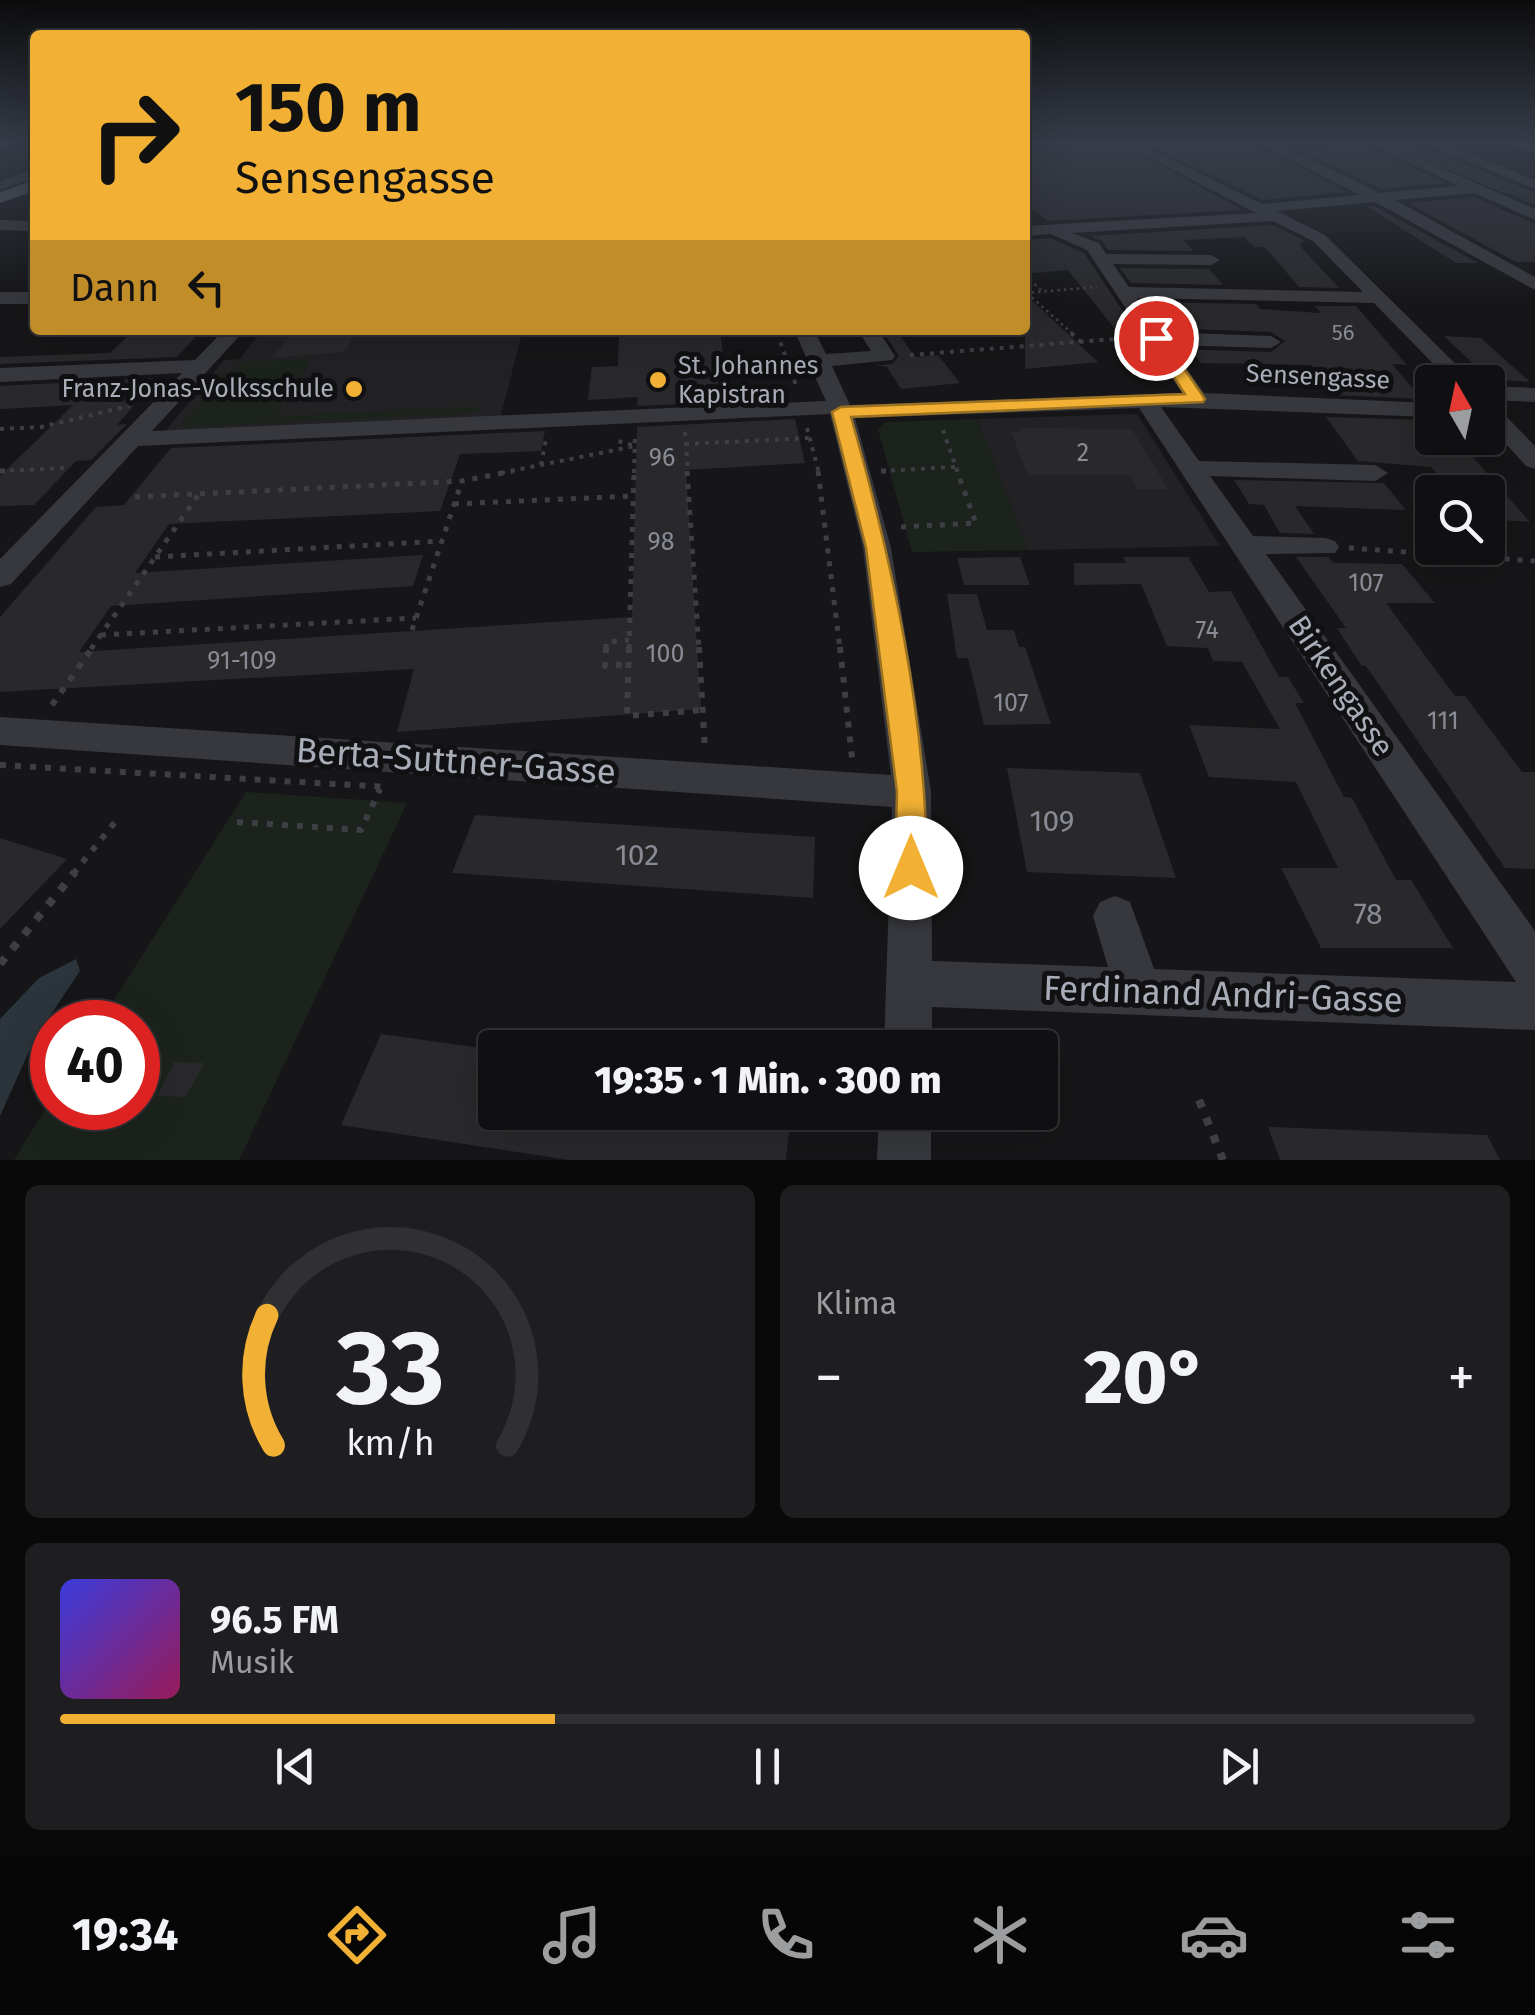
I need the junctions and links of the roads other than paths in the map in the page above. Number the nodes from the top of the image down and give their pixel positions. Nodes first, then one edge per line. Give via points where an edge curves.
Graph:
1 (1234, 196) edge
2 (1376, 196) edge
3 (1399, 196) edge
4 (1491, 196) edge
5 (1380, 198) junction
6 (1271, 212) junction
7 (1535, 215) edge
8 (8, 226) edge
9 (1034, 227) edge
10 (0, 234) edge
11 (1081, 239) junction
12 (1030, 244) edge
13 (1100, 259) junction
14 (1211, 260) dead end
15 (1535, 285) edge
16 (1122, 289) junction
17 (0, 298) edge
18 (30, 298) edge
19 (1380, 298) junction
20 (230, 335) edge
21 (806, 335) edge
22 (871, 335) edge
23 (1156, 338) junction
24 (1271, 342) dead end
25 (819, 362) junction
26 (1446, 365) edge
27 (202, 366) junction
28 (0, 375) edge
29 (1505, 393) edge
30 (1535, 396) edge
31 (1197, 399) junction
32 (1146, 402) junction
33 (1415, 409) edge
34 (840, 410) junction
35 (1505, 430) edge
36 (132, 440) junction
37 (1535, 461) edge
38 (1192, 468) junction
39 (1375, 473) dead end
40 (1244, 545) junction
41 (1325, 547) road end
42 (0, 577) edge
43 (16, 732) edge
44 (912, 792) junction
45 (1115, 916) dead end
46 (1535, 970) edge
47 (910, 983) junction
48 (1138, 991) junction
49 (1535, 1006) edge
50 (909, 1030) edge
51 (905, 1130) edge
52 (904, 1160) edge

1 - 6 street
2 - 5 street
3 - 5 street
4 - 7 street
5 - 6 street
5 - 15 street
6 - 9 street
6 - 19 street via 1322,240
8 - 10 street
9 - 11 street
11 - 12 street
11 - 13 street
13 - 14 street
13 - 16 street
16 - 19 street
16 - 23 street
17 - 18 street
19 - 26 street
20 - 27 street
21 - 25 street
22 - 25 street via 885,356
23 - 24 street
23 - 31 street
25 - 34 street
27 - 28 street
27 - 36 street
29 - 30 street
31 - 32 street, Sensengasse
31 - 33 street, Sensengasse
32 - 34 street, Sensengasse
32 - 38 street, Birkengasse
34 - 36 street, Sensengasse
34 - 44 street via 873,528
35 - 37 street
36 - 42 street
38 - 39 street
38 - 40 street, Birkengasse
40 - 41 street
40 - 46 street, Birkengasse
43 - 44 street, Berta-Suttner-Gasse via 376,773 706,778
44 - 47 street
45 - 48 street
47 - 48 street, Ferdinand Andri-Gasse
47 - 50 street
48 - 49 street, Ferdinand Andri-Gasse
51 - 52 street

